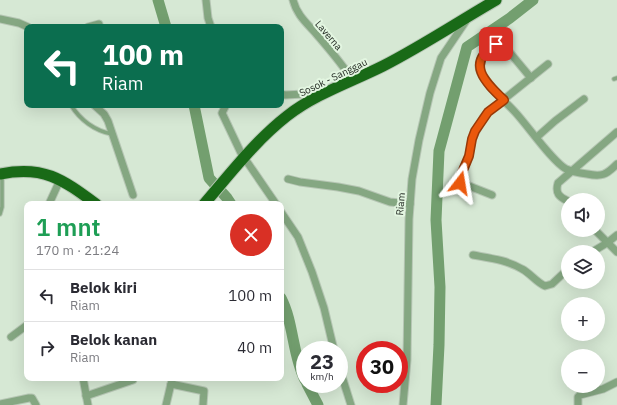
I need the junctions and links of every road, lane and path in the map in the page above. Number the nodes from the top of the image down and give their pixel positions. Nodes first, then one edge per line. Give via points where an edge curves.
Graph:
1 (206, 0) edge
2 (293, 0) edge
3 (496, 0) edge
4 (468, 17) junction
5 (0, 19) edge
6 (210, 24) edge
7 (24, 25) edge
8 (548, 64) dead end
9 (531, 78) junction
10 (353, 81) junction
11 (326, 93) junction
12 (284, 95) edge
13 (584, 99) dead end
14 (504, 100) junction
15 (72, 108) edge
16 (97, 108) edge
17 (224, 108) edge
18 (617, 132) edge
19 (113, 134) junction
20 (537, 137) junction
21 (244, 157) junction
22 (617, 164) edge
23 (572, 171) junction
24 (1, 174) edge
25 (288, 179) dead end
26 (60, 180) junction
27 (133, 195) dead end
28 (492, 195) dead end
29 (561, 197) edge
30 (50, 201) edge
31 (92, 201) edge
32 (207, 201) edge
33 (274, 201) edge
34 (410, 204) junction
35 (0, 214) edge
36 (284, 216) edge
37 (617, 235) edge
38 (602, 237) edge
39 (608, 243) junction
40 (604, 245) edge
41 (617, 252) edge
42 (473, 255) dead end
43 (561, 276) edge
44 (24, 327) edge
45 (11, 337) dead end
46 (332, 341) edge
47 (84, 381) edge
48 (130, 381) edge
49 (172, 381) edge
50 (617, 382) edge
51 (347, 393) edge
52 (86, 396) junction
53 (0, 404) edge
54 (36, 405) edge
55 (88, 405) edge
56 (166, 405) edge
57 (203, 405) edge
58 (351, 405) edge
59 (403, 405) edge
60 (578, 405) edge

1 - 6 street
2 - 10 street, Laverna via 303,19
3 - 4 highway, Sosok - Sanggau
4 - 10 highway, Sosok - Sanggau
4 - 34 street, Riam via 441,58 434,78 419,140
5 - 7 street
8 - 9 street
9 - 14 street
9 - 14 street via 506,48 499,44 492,46 479,60 480,72
10 - 11 highway, Sosok - Sanggau
11 - 12 street
11 - 21 highway, Sosok - Sanggau via 287,116
13 - 20 street
14 - 20 street
14 - 28 street via 488,112 475,131 469,156 459,180 460,183
15 - 19 lane via 87,124 102,132
16 - 19 street via 104,114
17 - 21 street via 223,116
18 - 23 street
19 - 27 street
20 - 23 street via 559,163
21 - 32 highway, Sosok - Sanggau
21 - 33 street
22 - 23 street via 600,176
23 - 29 street via 558,183 556,188
24 - 26 highway via 35,172
24 - 35 lane
25 - 34 street via 359,191 390,202
26 - 30 street
26 - 31 highway
34 - 59 street, Riam via 407,360
36 - 46 street via 298,237 312,272
37 - 39 street
38 - 39 street
39 - 40 street
39 - 41 street
42 - 43 street via 517,266 545,286 552,284
44 - 45 street
47 - 52 street
48 - 52 street
49 - 56 street
49 - 57 street via 203,390
50 - 60 street via 603,390 580,395
51 - 58 street
52 - 55 street
53 - 54 street via 32,398

